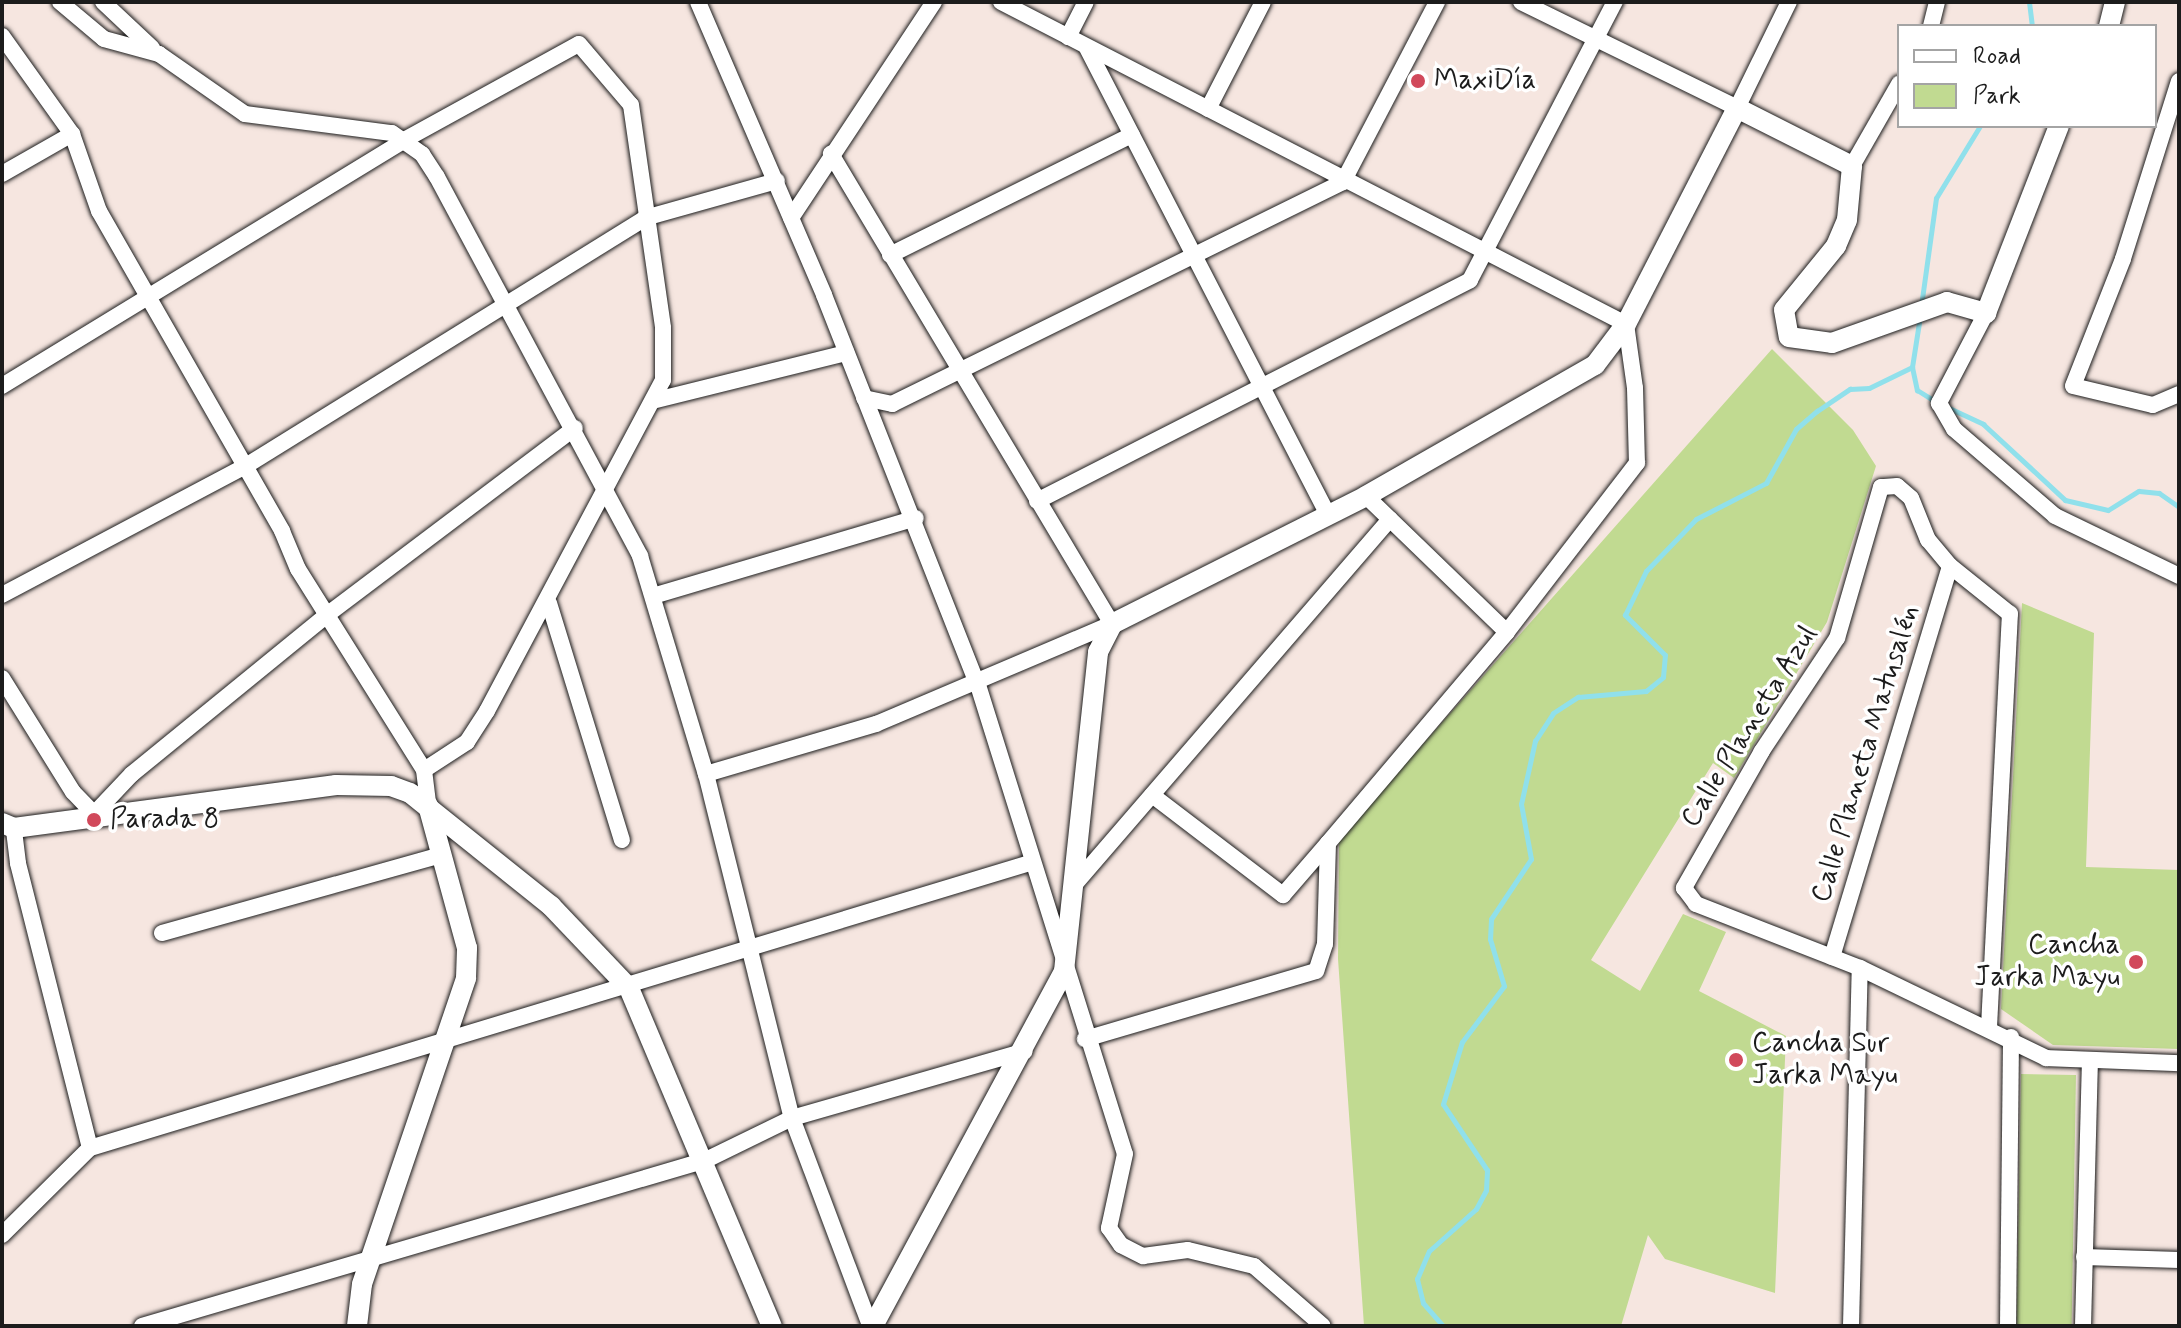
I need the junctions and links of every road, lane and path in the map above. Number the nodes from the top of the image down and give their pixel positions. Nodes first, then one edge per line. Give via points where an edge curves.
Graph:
1 (60, 2) edge
2 (103, 2) edge
3 (698, 2) edge
4 (934, 2) edge
5 (1001, 2) edge
6 (1086, 2) edge
7 (1263, 2) edge
8 (1437, 2) edge
9 (1521, 2) edge
10 (1615, 2) edge
11 (1789, 2) edge
12 (1937, 2) edge
13 (2115, 2) edge
14 (1932, 24) edge
15 (2110, 24) edge
16 (126, 25) junction
17 (2, 36) edge
18 (1068, 37) junction
19 (1596, 39) junction
20 (113, 42) junction
21 (1087, 48) junction
22 (159, 54) junction
23 (2179, 81) edge
24 (1897, 87) edge
25 (1737, 108) junction
26 (1208, 109) junction
27 (2058, 128) edge
28 (72, 134) junction
29 (1132, 135) junction
30 (406, 139) junction
31 (831, 154) junction
32 (1852, 166) junction
33 (2, 174) edge
34 (777, 181) junction
35 (1343, 182) junction
36 (645, 218) junction
37 (791, 218) junction
38 (890, 255) junction
39 (1484, 255) junction
40 (1195, 257) junction
41 (150, 299) junction
42 (503, 301) junction
43 (1986, 313) junction
44 (1626, 324) junction
45 (846, 353) junction
46 (962, 372) junction
47 (2, 386) edge
48 (1263, 388) junction
49 (2179, 394) edge
50 (864, 398) junction
51 (656, 400) junction
52 (575, 428) junction
53 (244, 467) junction
54 (609, 492) junction
55 (1366, 496) junction
56 (1037, 501) junction
57 (1328, 515) junction
58 (916, 518) junction
59 (1390, 519) junction
60 (1950, 566) junction
61 (2179, 576) edge
62 (2, 595) edge
63 (653, 596) junction
64 (549, 603) junction
65 (328, 614) junction
66 (1112, 624) junction
67 (1507, 632) junction
68 (2, 678) edge
69 (978, 685) junction
70 (424, 770) junction
71 (706, 774) junction
72 (1152, 795) junction
73 (428, 805) junction
74 (94, 814) junction
75 (8, 825) edge
76 (622, 840) dead end
77 (1328, 843) junction
78 (438, 856) junction
79 (1033, 862) junction
80 (1075, 884) junction
81 (162, 933) dead end
82 (751, 944) junction
83 (1832, 957) junction
84 (1860, 968) junction
85 (1064, 971) junction
86 (629, 988) junction
87 (1989, 1027) junction
88 (2011, 1037) junction
89 (450, 1039) junction
90 (1085, 1039) junction
91 (1025, 1051) junction
92 (2179, 1063) edge
93 (2090, 1064) junction
94 (792, 1118) junction
95 (90, 1148) junction
96 (706, 1160) junction
97 (23, 1216) junction
98 (2, 1221) edge
99 (2, 1235) edge
100 (2084, 1257) junction
101 (370, 1258) junction
102 (2179, 1260) edge
103 (142, 1326) edge
104 (357, 1326) edge
105 (772, 1326) edge
106 (872, 1326) edge
107 (1323, 1326) edge
108 (1851, 1326) edge
109 (2008, 1326) edge
110 (2083, 1326) edge

1 - 20 street
2 - 16 street
3 - 34 street
4 - 31 street
5 - 18 street
6 - 18 street
7 - 26 street
8 - 35 street
9 - 19 street
10 - 19 street
11 - 25 street
12 - 14 street
13 - 15 street
16 - 20 street via 125,34
16 - 22 street
17 - 28 street
18 - 21 street
19 - 25 street
19 - 39 street
20 - 22 street
21 - 26 street
21 - 29 street
22 - 30 street via 260,119 341,124
23 - 49 street via 2123,259 2073,386 2153,405
24 - 32 street
25 - 32 street
25 - 44 street
26 - 35 street
27 - 43 street
28 - 33 street
28 - 41 street via 99,211
29 - 38 street
29 - 40 street
30 - 36 street via 579,44 631,105
30 - 41 street
30 - 42 street via 437,177
31 - 37 street
31 - 38 street
32 - 43 street via 1847,220 1836,246 1784,310 1783,326 1799,341 1832,343 1906,312 1947,302
34 - 36 street
34 - 37 street
35 - 39 street
35 - 40 street
36 - 42 street
36 - 51 street via 666,357
37 - 45 street
38 - 46 street
39 - 44 street
39 - 48 street via 1470,280
40 - 46 street
40 - 48 street
41 - 47 street
41 - 53 street
42 - 52 street
42 - 53 street
43 - 61 street via 1939,403 1954,429 2055,516
44 - 55 street via 1595,365
44 - 67 street via 1637,463
45 - 50 street
45 - 51 street
46 - 50 street via 892,404
46 - 56 street
48 - 56 street
48 - 57 street
50 - 58 street
51 - 54 street
52 - 54 street
52 - 65 street
53 - 62 street
53 - 65 street
54 - 63 street
54 - 64 street
55 - 57 street
55 - 59 street
56 - 66 street
57 - 66 street
58 - 63 street
58 - 69 street
59 - 67 street
59 - 72 street
60 - 83 street, Calle Planeta Matusalén
60 - 83 street, Calle Planeta Azul via 1928,540 1911,498 1897,486 1881,487 1837,638 1686,879 1688,897
60 - 87 street via 2010,614
63 - 71 street
64 - 70 street via 467,742
64 - 76 street
65 - 70 street
65 - 74 street via 132,774
66 - 69 street
66 - 80 street via 1098,652
67 - 77 street
68 - 74 street via 73,792
69 - 71 street via 876,724
69 - 79 street
70 - 73 street
71 - 82 street
72 - 77 street via 1283,895
72 - 80 street
73 - 74 street via 391,786 336,785
73 - 78 street
73 - 86 street via 551,906
74 - 75 street
75 - 95 street via 82,1097
77 - 90 street via 1325,944 1316,971
78 - 81 street
78 - 89 street via 467,948 466,978
79 - 82 street
79 - 85 street
80 - 85 street
82 - 86 street
82 - 94 street
83 - 84 street
84 - 87 street
84 - 108 street
85 - 90 street
85 - 91 street
86 - 89 street
86 - 96 street
87 - 88 street
88 - 93 street via 2046,1058
88 - 109 street
89 - 95 street
89 - 101 street
90 - 107 street via 1125,1154 1109,1228 1121,1245 1143,1256 1188,1250 1254,1266
91 - 94 street
91 - 106 street
92 - 93 street
93 - 100 street
94 - 96 street
94 - 106 street
95 - 97 street
96 - 101 street
96 - 105 street
97 - 98 street
97 - 99 street
100 - 102 street
100 - 110 street
101 - 103 street
101 - 104 street

